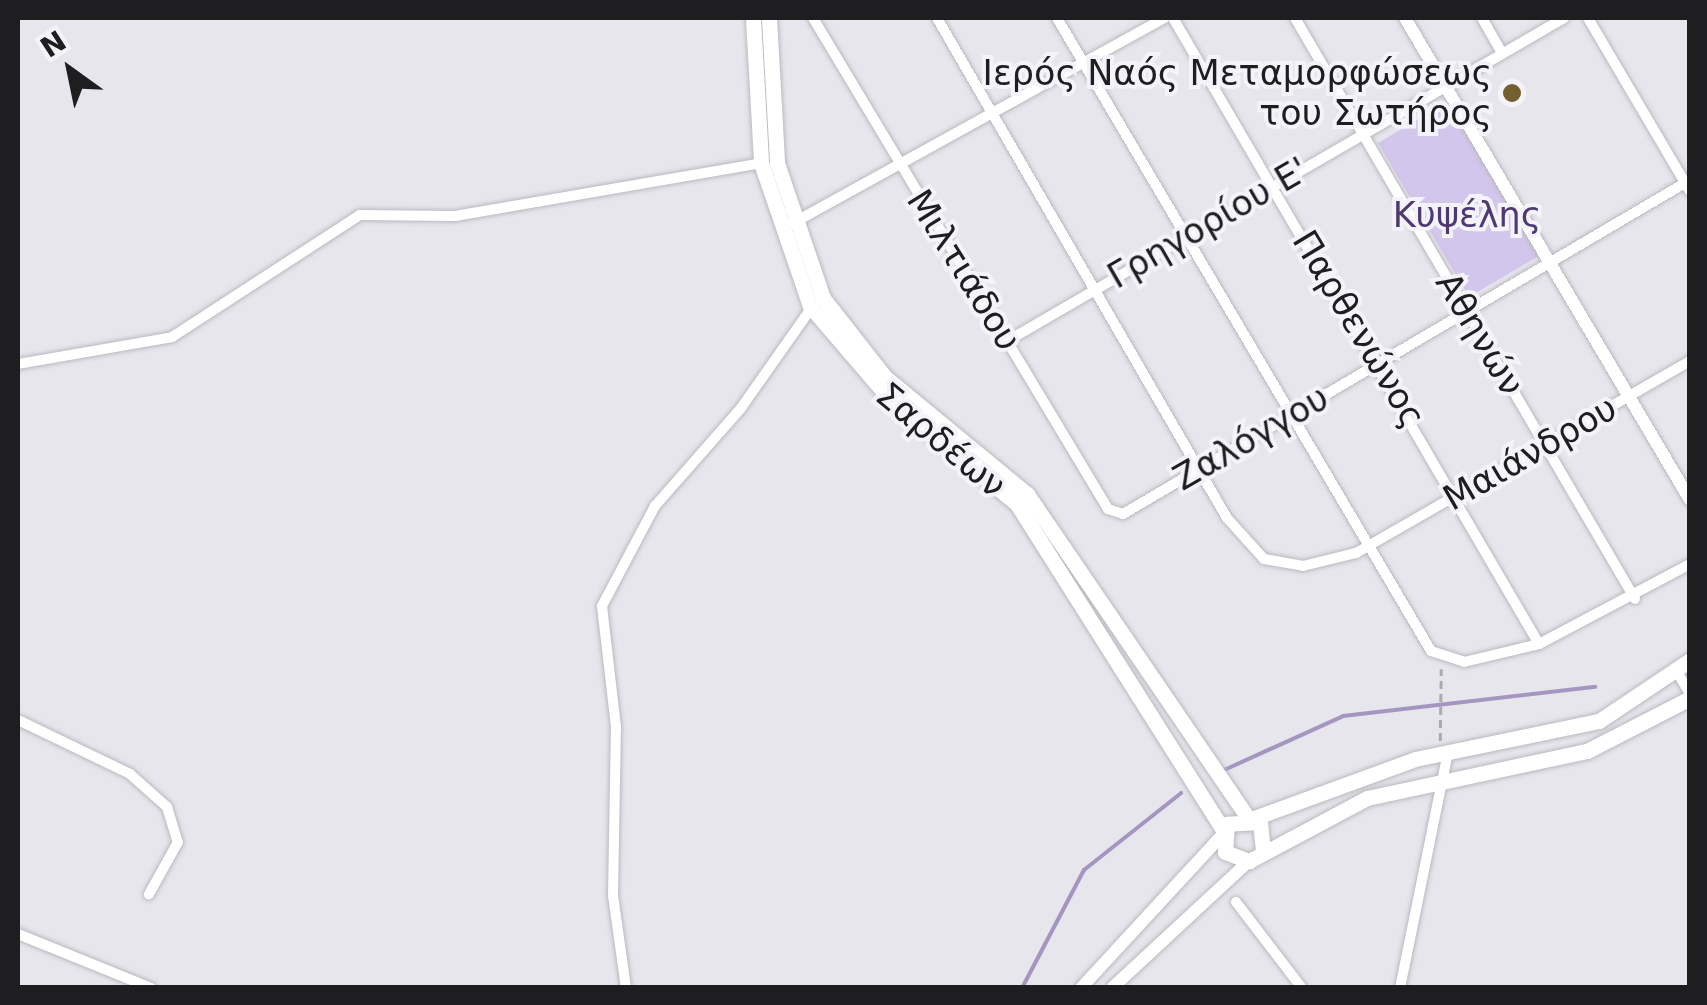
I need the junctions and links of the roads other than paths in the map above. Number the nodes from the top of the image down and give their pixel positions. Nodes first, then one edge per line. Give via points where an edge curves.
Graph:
1 (753, 18) edge
2 (768, 18) edge
3 (813, 18) edge
4 (937, 18) edge
5 (1058, 18) edge
6 (1164, 18) edge
7 (1173, 18) edge
8 (1295, 18) edge
9 (1405, 18) edge
10 (1482, 18) edge
11 (1564, 18) edge
12 (1588, 18) edge
13 (1502, 54) junction
14 (1084, 63) junction
15 (1445, 86) junction
16 (992, 115) junction
17 (1363, 134) junction
18 (761, 163) junction
19 (899, 166) junction
20 (1688, 185) edge
21 (1273, 186) junction
22 (786, 227) junction
23 (1186, 236) junction
24 (1550, 263) junction
25 (1094, 288) junction
26 (816, 302) junction
27 (1466, 312) junction
28 (1009, 340) junction
29 (1690, 361) edge
30 (1379, 362) junction
31 (18, 364) edge
32 (1628, 396) junction
33 (1293, 413) junction
34 (1546, 444) junction
35 (1197, 468) junction
36 (1458, 496) junction
37 (1690, 500) edge
38 (1122, 514) joint
39 (1370, 546) junction
40 (1690, 564) edge
41 (1634, 599) junction
42 (1539, 644) junction
43 (1683, 666) edge
44 (1690, 696) edge
45 (18, 720) edge
46 (1444, 752) junction
47 (1446, 775) junction
48 (1251, 817) junction
49 (1222, 833) junction
50 (1263, 851) junction
51 (1249, 861) junction
52 (149, 894) dead end
53 (1236, 902) dead end
54 (18, 934) edge
55 (1082, 987) edge
56 (151, 988) edge
57 (626, 988) edge
58 (1112, 988) edge
59 (1302, 988) edge
60 (1400, 988) edge

1 - 18 main road, Σαρδέων
2 - 22 main road, Σαρδέων
3 - 19 street, Μιλτιάδου
4 - 16 street, Μαιάνδρου
5 - 14 street
6 - 14 street
7 - 21 street, Παρθενώνος
8 - 17 street, Αθηνών
9 - 15 street
10 - 13 street
11 - 13 street, Γρηγορίου Ε'
12 - 20 street
13 - 15 street, Γρηγορίου Ε'
14 - 16 street
14 - 23 street
15 - 17 street, Γρηγορίου Ε'
15 - 24 street
16 - 19 street
16 - 25 street, Μαιάνδρου
17 - 21 street, Γρηγορίου Ε'
17 - 27 street, Αθηνών
18 - 22 main road, Σαρδέων
18 - 31 street via 455,216 360,215 172,337
19 - 22 street
19 - 28 street, Μιλτιάδου
20 - 24 street, Ζαλόγγου
21 - 23 street, Γρηγορίου Ε'
21 - 30 street, Παρθενώνος
22 - 26 main road, Σαρδέων
23 - 25 street, Γρηγορίου Ε'
23 - 33 street
24 - 27 street, Ζαλόγγου
24 - 32 street
25 - 28 street, Γρηγορίου Ε'
25 - 35 street, Μαιάνδρου
26 - 48 main road, Σαρδέων via 886,376 1027,494
26 - 49 main road, Σαρδέων via 894,404 978,466 1034,526
26 - 57 street via 742,408 655,506 602,606 616,727 613,896
27 - 30 street, Ζαλόγγου
27 - 34 street, Αθηνών
28 - 38 street, Μιλτιάδου via 1108,509
29 - 32 street, Μαιάνδρου
30 - 33 street, Ζαλόγγου
30 - 36 street, Παρθενώνος
32 - 34 street, Μαιάνδρου
32 - 37 street
33 - 35 street, Ζαλόγγου
33 - 39 street
34 - 36 street, Μαιάνδρου
34 - 41 street, Αθηνών
35 - 38 street, Ζαλόγγου
35 - 39 street, Μαιάνδρου via 1264,559 1319,564
36 - 39 street, Μαιάνδρου
36 - 42 street, Παρθενώνος
39 - 42 street via 1426,646 1442,658 1475,662
40 - 41 street
41 - 42 street
43 - 44 street
43 - 46 main road via 1582,727
44 - 47 main road via 1587,752
45 - 52 street via 130,774 167,807 178,842
46 - 47 street
46 - 48 main road
47 - 50 main road via 1355,803
47 - 60 street
48 - 49 main road
48 - 50 main road via 1265,829
49 - 51 main road via 1232,858
49 - 55 street
50 - 51 main road
51 - 58 street
53 - 59 street
54 - 56 street

